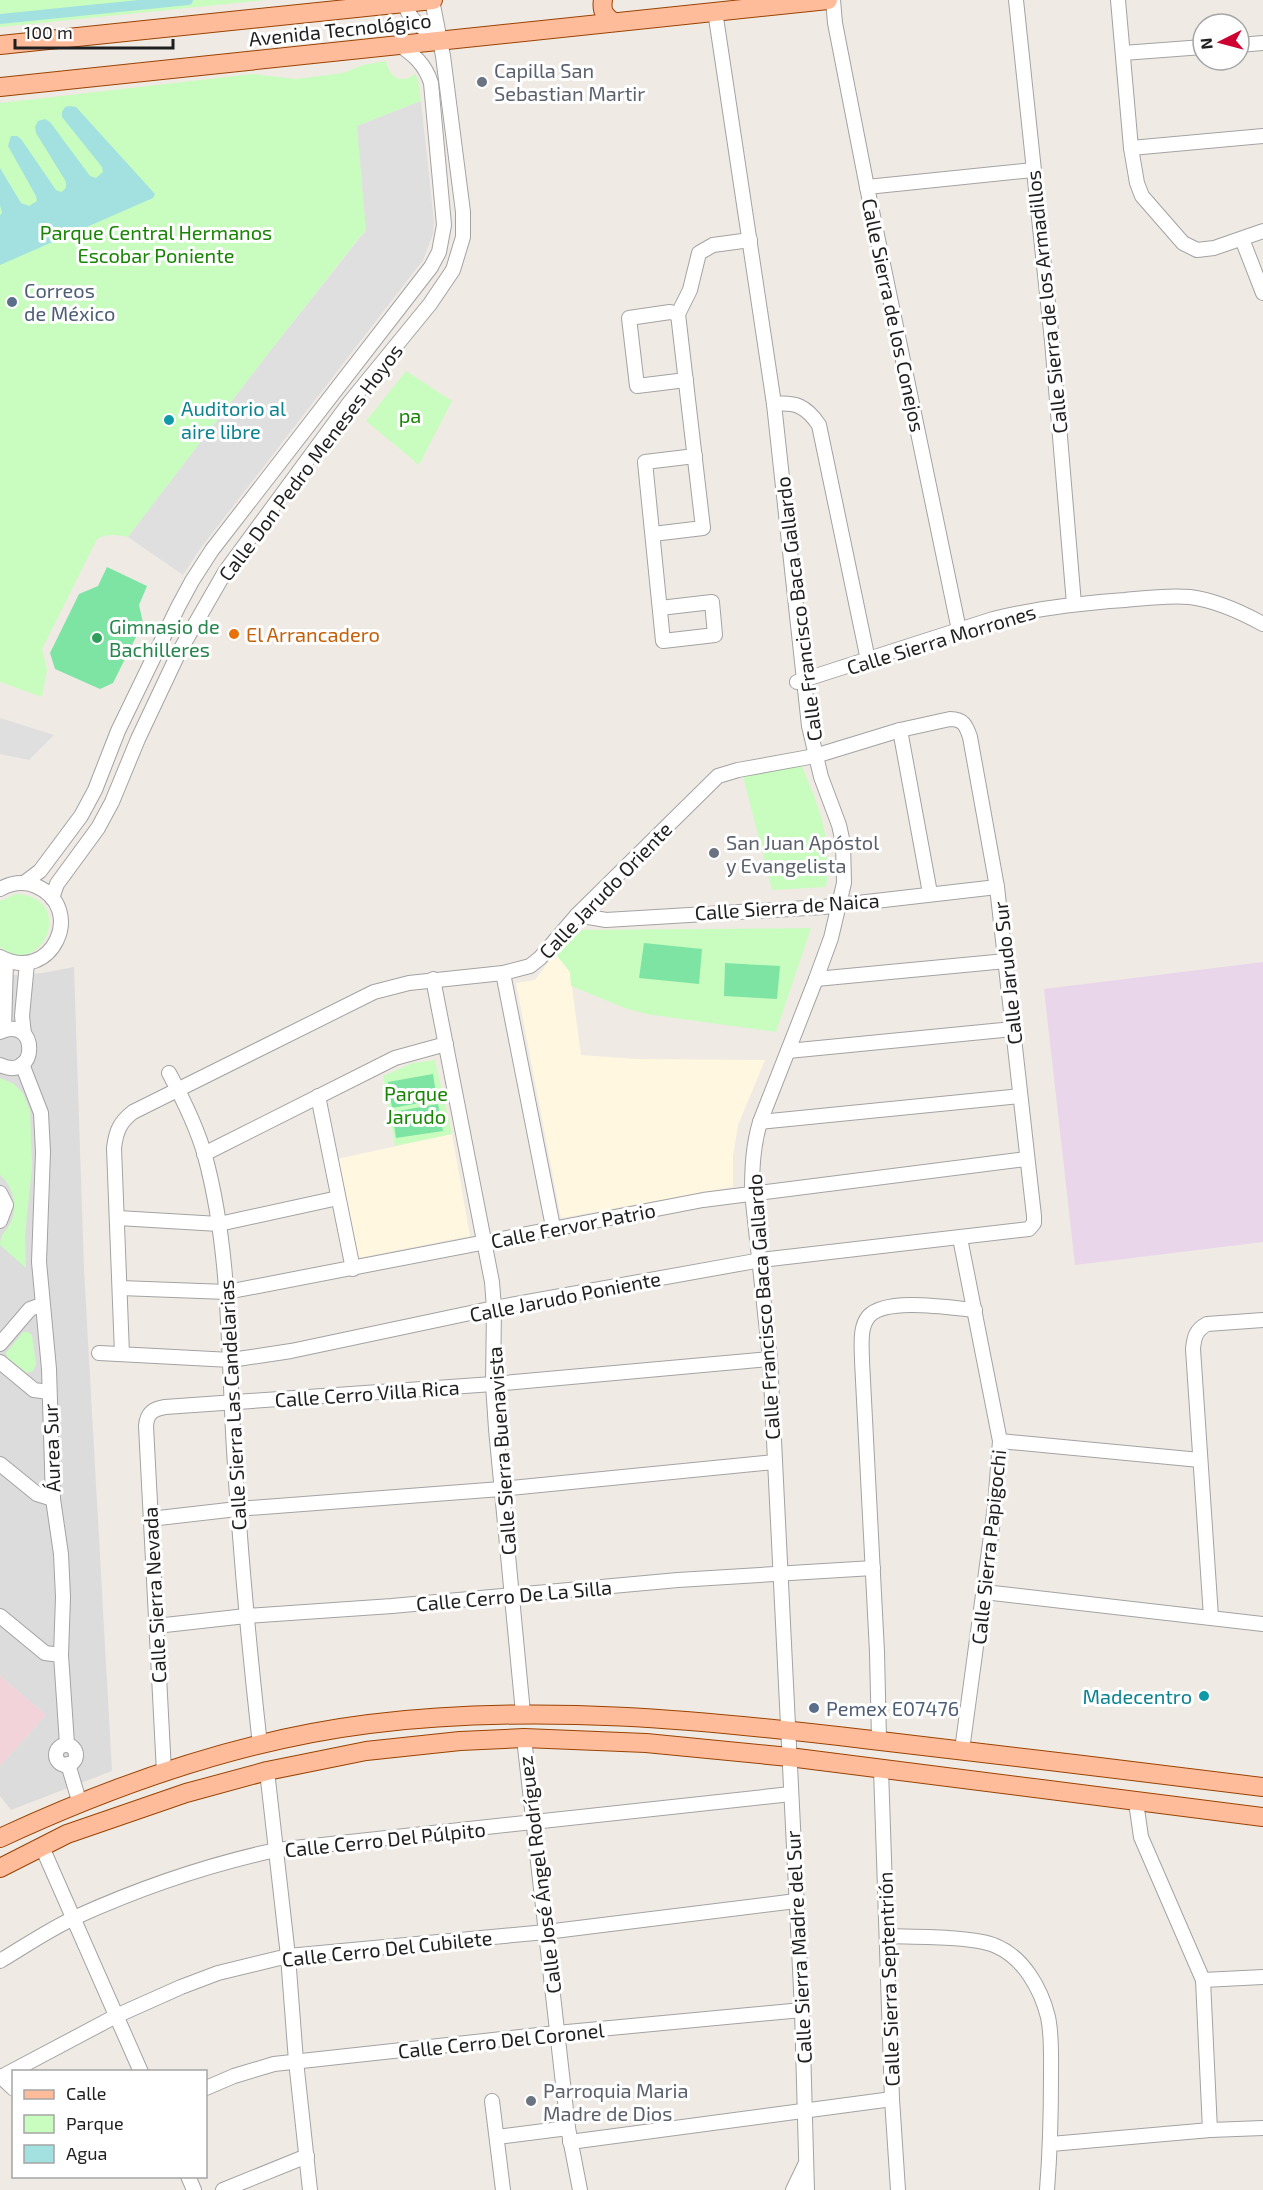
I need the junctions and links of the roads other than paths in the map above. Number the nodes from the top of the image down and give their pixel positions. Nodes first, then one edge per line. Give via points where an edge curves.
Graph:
1 (433, 0) edge
2 (603, 0) edge
3 (828, 0) edge
4 (833, 0) edge
5 (1016, 0) edge
6 (1118, 0) edge
7 (406, 1) edge
8 (715, 11) junction
9 (614, 22) junction
10 (440, 40) junction
11 (0, 45) edge
12 (398, 45) junction
13 (1191, 48) edge
14 (1123, 53) junction
15 (0, 87) edge
16 (1263, 136) edge
17 (1131, 148) junction
18 (1033, 170) junction
19 (867, 187) junction
20 (1263, 231) edge
21 (1242, 239) junction
22 (750, 244) junction
23 (1263, 293) edge
24 (678, 314) junction
25 (686, 380) junction
26 (774, 404) junction
27 (695, 456) junction
28 (261, 488) junction
29 (277, 502) junction
30 (653, 534) junction
31 (1074, 604) junction
32 (660, 608) junction
33 (1263, 624) edge
34 (959, 630) junction
35 (868, 660) junction
36 (799, 681) junction
37 (964, 722) joint
38 (900, 730) junction
39 (815, 756) junction
40 (24, 883) junction
41 (997, 887) junction
42 (0, 889) edge
43 (930, 893) junction
44 (52, 898) junction
45 (839, 905) junction
46 (577, 915) junction
47 (3, 959) edge
48 (1006, 961) junction
49 (27, 963) junction
50 (503, 973) junction
51 (433, 979) junction
52 (816, 980) junction
53 (6, 987) junction
54 (24, 988) junction
55 (1013, 1029) junction
56 (2, 1031) edge
57 (24, 1034) junction
58 (446, 1044) junction
59 (788, 1051) junction
60 (22, 1064) junction
61 (0, 1065) edge
62 (169, 1072) dead end
63 (178, 1090) junction
64 (318, 1096) junction
65 (1020, 1096) junction
66 (760, 1122) junction
67 (204, 1154) junction
68 (1026, 1159) junction
69 (0, 1193) edge
70 (752, 1193) junction
71 (338, 1198) junction
72 (118, 1218) junction
73 (0, 1221) edge
74 (219, 1224) junction
75 (1032, 1226) joint
76 (553, 1227) junction
77 (960, 1238) junction
78 (484, 1241) junction
79 (761, 1260) junction
80 (352, 1269) junction
81 (120, 1288) junction
82 (227, 1292) junction
83 (41, 1305) junction
84 (494, 1308) junction
85 (975, 1310) junction
86 (1263, 1320) edge
87 (0, 1344) edge
88 (99, 1353) dead end
89 (122, 1354) junction
90 (770, 1359) junction
91 (231, 1360) junction
92 (0, 1362) edge
93 (493, 1384) junction
94 (49, 1392) junction
95 (231, 1402) junction
96 (147, 1418) joint
97 (999, 1441) junction
98 (1200, 1460) junction
99 (774, 1462) junction
100 (0, 1464) edge
101 (501, 1489) junction
102 (53, 1499) junction
103 (237, 1509) junction
104 (150, 1518) junction
105 (873, 1568) junction
106 (780, 1573) junction
107 (984, 1592) junction
108 (512, 1595) junction
109 (0, 1616) edge
110 (246, 1616) junction
111 (1210, 1617) junction
112 (1263, 1624) edge
113 (156, 1626) junction
114 (61, 1655) junction
115 (523, 1713) junction
116 (788, 1730) junction
117 (524, 1737) junction
118 (879, 1740) junction
119 (260, 1745) junction
120 (962, 1750) junction
121 (789, 1757) junction
122 (881, 1769) junction
123 (267, 1771) junction
124 (164, 1772) junction
125 (1263, 1787) edge
126 (791, 1794) junction
127 (1136, 1802) junction
128 (80, 1804) junction
129 (1263, 1818) edge
130 (533, 1823) junction
131 (0, 1838) edge
132 (42, 1847) junction
133 (276, 1850) junction
134 (0, 1868) edge
135 (796, 1901) junction
136 (74, 1918) junction
137 (546, 1932) junction
138 (888, 1936) junction
139 (288, 1956) junction
140 (0, 1960) edge
141 (1263, 1977) edge
142 (1203, 1980) junction
143 (802, 2010) junction
144 (116, 2016) junction
145 (557, 2033) junction
146 (296, 2061) junction
147 (14, 2070) edge
148 (140, 2070) edge
149 (207, 2088) edge
150 (892, 2099) junction
151 (492, 2101) dead end
152 (805, 2111) junction
153 (1263, 2128) edge
154 (1210, 2130) junction
155 (569, 2135) junction
156 (497, 2137) junction
157 (1051, 2144) junction
158 (307, 2156) junction
159 (805, 2165) junction
160 (223, 2190) edge
161 (310, 2190) edge
162 (503, 2190) edge
163 (580, 2190) edge
164 (793, 2190) edge
165 (807, 2190) edge
166 (898, 2190) edge
167 (1047, 2190) edge

1 - 7 main road, Avenida Tecnológico
1 - 10 street, Calle Don Pedro Meneses Hoyos
2 - 9 main road via 603,11
3 - 8 main road, Avenida Tecnológico
4 - 19 street, Calle Sierra de los Conejos
5 - 18 street, Calle Sierra de los Armadillos
6 - 14 street
7 - 10 street via 412,17
7 - 11 main road, Avenida Tecnológico
8 - 9 main road, Avenida Tecnológico
8 - 22 street, Calle Francisco Baca Gallardo
9 - 10 main road, Avenida Tecnológico
10 - 12 main road, Avenida Tecnológico
10 - 29 street, Calle Don Pedro Meneses Hoyos via 463,212 459,253 453,270 430,304 350,402
12 - 15 main road, Avenida Tecnológico
12 - 28 street, Calle Don Pedro Meneses Hoyos via 414,55 431,83 444,213 439,252
13 - 14 street
14 - 17 street
16 - 17 street
17 - 21 street via 1142,196 1183,243 1205,250
18 - 19 street
18 - 31 street, Calle Sierra de los Armadillos
19 - 34 street, Calle Sierra de los Conejos
20 - 21 street
21 - 23 street
22 - 24 street via 713,244 703,250 696,257 690,290
22 - 26 street, Calle Francisco Baca Gallardo
24 - 25 street
24 - 25 street via 630,318 637,386
25 - 27 street
26 - 35 street via 791,403 807,411 819,425
26 - 36 street, Calle Francisco Baca Gallardo
27 - 30 street via 702,528
27 - 30 street via 645,462
28 - 29 street
28 - 40 street, Calle Don Pedro Meneses Hoyos via 192,581 118,730 81,816 40,871
29 - 44 street, Calle Don Pedro Meneses Hoyos via 225,572 179,652 112,802 57,884
30 - 32 street
31 - 33 street, Calle Sierra Morrones via 1191,597 1241,612
31 - 34 street, Calle Sierra Morrones via 1019,612
32 - 32 street via 712,602 715,635 663,641
34 - 35 street, Calle Sierra Morrones
35 - 36 street, Calle Sierra Morrones
36 - 39 street, Calle Francisco Baca Gallardo
37 - 38 street, Calle Jarudo Oriente via 950,719
37 - 41 street, Calle Jarudo Sur via 970,736
38 - 39 street, Calle Jarudo Oriente
38 - 43 street
39 - 45 street, Calle Francisco Baca Gallardo via 843,843 844,883
39 - 46 street, Calle Jarudo Oriente via 718,776
40 - 42 street, Calle Don Pedro Meneses Hoyos
40 - 44 street
41 - 43 street, Calle Sierra de Naica
41 - 48 street, Calle Jarudo Sur
43 - 45 street, Calle Sierra de Naica
44 - 49 street via 60,914 56,943 49,953
45 - 46 street, Calle Sierra de Naica via 606,920
45 - 52 street, Calle Francisco Baca Gallardo
46 - 50 street, Calle Jarudo Oriente via 530,966
47 - 49 street
47 - 53 street
48 - 52 street
48 - 55 street, Calle Jarudo Sur
49 - 54 street
50 - 51 street, Calle Jarudo Oriente
50 - 76 street
51 - 58 street, Calle Sierra Buenavista
51 - 63 street, Calle Jarudo Oriente via 374,992
52 - 59 street, Calle Francisco Baca Gallardo
53 - 54 street
53 - 56 street
54 - 57 street
55 - 59 street
55 - 65 street, Calle Jarudo Sur
56 - 57 street via 15,1029
57 - 60 street via 30,1050
58 - 64 street via 395,1058
58 - 78 street, Calle Sierra Buenavista
59 - 66 street, Calle Francisco Baca Gallardo
60 - 61 street via 9,1068
60 - 83 street, Áurea Sur via 41,1113
62 - 63 street, Calle Sierra Las Candelarias
63 - 67 street, Calle Sierra Las Candelarias
63 - 72 street, Calle Jarudo Oriente via 133,1112 118,1129 114,1148
64 - 67 street
64 - 71 street
65 - 66 street
65 - 68 street, Calle Jarudo Sur
66 - 70 street, Calle Francisco Baca Gallardo via 754,1143
67 - 74 street, Calle Sierra Las Candelarias
68 - 70 street, Calle Fervor Patrio
68 - 75 street, Calle Jarudo Sur
69 - 73 street via 6,1205
70 - 76 street, Calle Fervor Patrio
70 - 79 street, Calle Francisco Baca Gallardo
71 - 74 street
71 - 80 street
72 - 74 street
72 - 81 street
74 - 82 street, Calle Sierra Las Candelarias
75 - 77 street, Calle Jarudo Poniente
76 - 78 street, Calle Fervor Patrio
77 - 79 street, Calle Jarudo Poniente
77 - 85 street, Calle Sierra Papigochi
78 - 80 street, Calle Fervor Patrio
78 - 84 street, Calle Sierra Buenavista
79 - 84 street, Calle Jarudo Poniente
79 - 90 street, Calle Francisco Baca Gallardo
80 - 82 street, Calle Fervor Patrio
81 - 82 street, Calle Fervor Patrio
81 - 89 street
82 - 91 street, Calle Sierra Las Candelarias
83 - 87 street via 30,1309
83 - 94 street, Áurea Sur
84 - 91 street, Calle Jarudo Poniente
84 - 93 street, Calle Sierra Buenavista
85 - 97 street, Calle Sierra Papigochi
85 - 105 street via 913,1305 880,1309 869,1316 863,1327
86 - 98 street via 1207,1324 1194,1336
88 - 89 street, Calle Jarudo Poniente
89 - 91 street, Calle Jarudo Poniente
90 - 93 street, Calle Cerro Villa Rica
90 - 99 street, Calle Francisco Baca Gallardo
91 - 95 street, Calle Sierra Las Candelarias
92 - 94 street via 34,1390
93 - 95 street, Calle Cerro Villa Rica
93 - 101 street, Calle Sierra Buenavista
94 - 102 street, Áurea Sur
95 - 96 street, Calle Cerro Villa Rica via 156,1408
95 - 103 street, Calle Sierra Las Candelarias
96 - 104 street, Calle Sierra Nevada
97 - 98 street
97 - 107 street, Calle Sierra Papigochi
98 - 111 street
99 - 101 street
99 - 106 street, Calle Francisco Baca Gallardo
100 - 102 street via 37,1494
101 - 103 street
101 - 108 street, Calle Sierra Buenavista
102 - 114 street, Áurea Sur via 62,1564
103 - 104 street
103 - 110 street, Calle Sierra Las Candelarias
104 - 113 street, Calle Sierra Nevada
105 - 106 street, Calle Cerro De La Silla
105 - 118 street
106 - 108 street, Calle Cerro De La Silla
106 - 116 street, Calle Francisco Baca Gallardo
107 - 111 street
107 - 120 street, Calle Sierra Papigochi
108 - 110 street, Calle Cerro De La Silla
108 - 115 street, Calle Sierra Buenavista
109 - 114 street via 45,1653
110 - 113 street, Calle Cerro De La Silla
110 - 119 street, Calle Sierra Las Candelarias
111 - 112 street
113 - 124 street, Calle Sierra Nevada
114 - 128 street, Áurea Sur via 67,1744 76,1754 68,1764
115 - 116 main road
115 - 119 main road via 368,1724
116 - 118 main road
116 - 121 street, Calle Sierra Madre del Sur
117 - 121 main road via 646,1743
117 - 123 main road via 366,1751
117 - 130 street, Calle José Ángel Rodríguez
118 - 120 main road
119 - 124 main road
120 - 125 main road
121 - 122 main road
121 - 126 street, Calle Sierra Madre del Sur
122 - 127 main road
122 - 138 street, Calle Sierra Septentrión
123 - 132 main road via 66,1834
123 - 133 street
124 - 128 main road
126 - 130 street, Calle Cerro Del Púlpito
126 - 135 street, Calle Sierra Madre del Sur
127 - 129 main road
127 - 142 street via 1141,1837
128 - 131 main road
130 - 133 street, Calle Cerro Del Púlpito
130 - 137 street, Calle José Ángel Rodríguez
132 - 134 main road
132 - 136 street
133 - 136 street, Calle Cerro Del Púlpito via 172,1879
133 - 139 street
135 - 137 street, Calle Cerro Del Cubilete
135 - 143 street, Calle Sierra Madre del Sur
136 - 140 street, Calle Cerro Del Púlpito
136 - 144 street
137 - 139 street, Calle Cerro Del Cubilete
137 - 145 street, Calle José Ángel Rodríguez
138 - 150 street, Calle Sierra Septentrión
138 - 157 street via 978,1941 996,1945 1021,1963 1037,1985 1048,2018
139 - 144 street, Calle Cerro Del Cubilete via 218,1973
139 - 146 street
141 - 142 street
142 - 154 street
143 - 145 street, Calle Cerro Del Coronel
143 - 152 street, Calle Sierra Madre del Sur
144 - 147 street, Calle Cerro Del Cubilete
144 - 148 street
145 - 146 street, Calle Cerro Del Coronel
145 - 155 street, Calle José Ángel Rodríguez
146 - 149 street, Calle Cerro Del Coronel via 257,2067
146 - 158 street
150 - 152 street
150 - 166 street, Calle Sierra Septentrión
151 - 156 street
152 - 155 street
152 - 159 street, Calle Sierra Madre del Sur
153 - 154 street
154 - 157 street
155 - 156 street
155 - 163 street, Calle José Ángel Rodríguez
156 - 162 street
157 - 167 street
158 - 160 street
158 - 161 street
159 - 164 street, Calle Sierra Madre del Sur
159 - 165 street, Calle Sierra Madre del Sur

